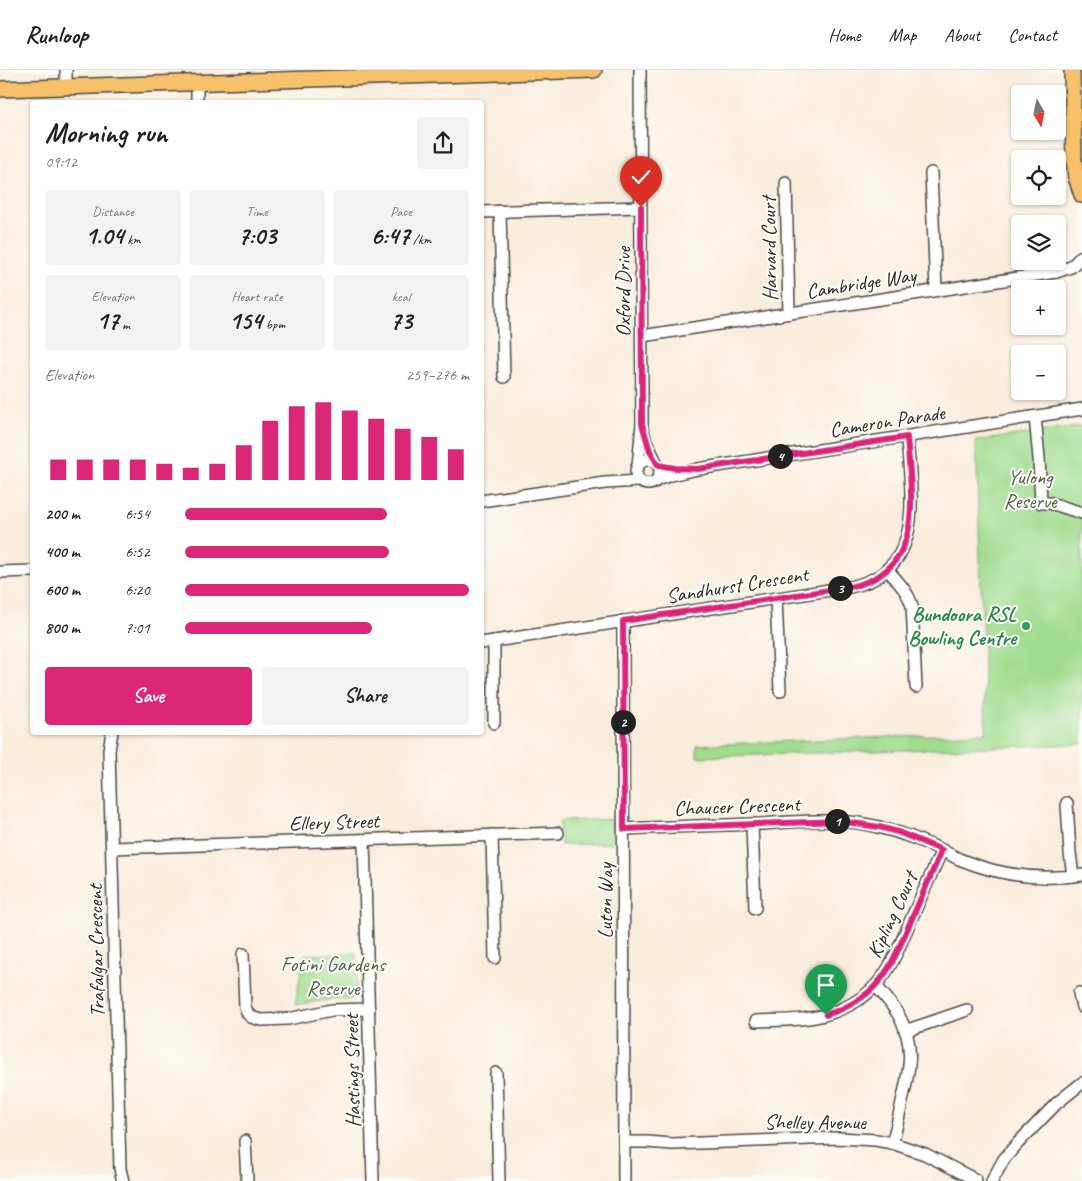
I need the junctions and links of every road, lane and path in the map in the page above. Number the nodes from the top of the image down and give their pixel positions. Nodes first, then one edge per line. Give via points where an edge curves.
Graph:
1 (66, 70) edge
2 (594, 70) edge
3 (640, 70) edge
4 (1072, 70) edge
5 (559, 71) edge
6 (197, 83) junction
7 (66, 86) junction
8 (0, 88) edge
9 (197, 100) edge
10 (931, 173) dead end
11 (786, 183) dead end
12 (1082, 195) edge
13 (641, 207) junction
14 (500, 211) junction
15 (484, 212) edge
16 (1082, 256) edge
17 (936, 290) junction
18 (789, 313) junction
19 (642, 336) junction
20 (504, 377) dead end
21 (1082, 410) edge
22 (1035, 417) junction
23 (642, 424) junction
24 (907, 437) junction
25 (657, 464) junction
26 (637, 468) junction
27 (698, 469) junction
28 (659, 479) junction
29 (640, 481) junction
30 (605, 483) junction
31 (484, 501) edge
32 (1082, 513) edge
33 (887, 569) junction
34 (30, 571) edge
35 (0, 572) edge
36 (776, 598) junction
37 (623, 621) junction
38 (494, 641) junction
39 (484, 643) edge
40 (916, 687) dead end
41 (780, 691) dead end
42 (494, 723) dead end
43 (112, 735) edge
44 (1067, 802) dead end
45 (752, 824) junction
46 (624, 829) junction
47 (558, 833) dead end
48 (492, 836) junction
49 (364, 840) junction
50 (112, 848) junction
51 (942, 850) junction
52 (1078, 875) edge
53 (755, 908) dead end
54 (243, 954) dead end
55 (495, 958) dead end
56 (876, 986) junction
57 (1079, 993) dead end
58 (1082, 1007) edge
59 (369, 1009) junction
60 (967, 1010) dead end
61 (756, 1021) dead end
62 (905, 1030) junction
63 (496, 1073) dead end
64 (1080, 1087) edge
65 (246, 1140) dead end
66 (892, 1143) junction
67 (624, 1145) junction
68 (120, 1169) junction
69 (979, 1180) edge
70 (118, 1181) edge
71 (123, 1181) edge
72 (247, 1181) edge
73 (373, 1181) edge
74 (499, 1181) edge
75 (624, 1181) edge

1 - 7 street
2 - 5 main road
3 - 13 street, Oxford Drive
4 - 12 main road via 1074,159
5 - 6 main road
6 - 7 main road
6 - 9 street
7 - 8 main road
10 - 17 street
11 - 18 street, Harvard Court
13 - 14 street
13 - 19 street, Oxford Drive
14 - 15 street
14 - 20 street
16 - 17 street, Cambridge Way via 1071,267 1056,272
17 - 18 street, Cambridge Way
18 - 19 street, Cambridge Way
19 - 23 street, Oxford Drive
21 - 22 street, Cameron Parade
22 - 24 street, Cameron Parade
22 - 32 street via 1041,504 1050,503
23 - 25 street, Oxford Drive
23 - 26 street, Oxford Drive
24 - 27 street, Cameron Parade
24 - 33 street, Sandhurst Crescent via 910,526 904,548
25 - 26 street via 648,460
25 - 27 street, Cameron Parade
25 - 28 street via 661,472
26 - 29 street
26 - 30 street
27 - 28 street, Cameron Parade
28 - 29 street via 650,485
29 - 30 street
30 - 31 street
33 - 36 street, Sandhurst Crescent via 861,584
33 - 40 street via 906,591 912,606
34 - 35 street
36 - 37 street, Sandhurst Crescent
36 - 41 street
37 - 38 street, Sandhurst Crescent
37 - 46 street, Luton Way
38 - 39 street, Sandhurst Crescent
38 - 42 street
43 - 50 street, Trafalgar Crescent via 109,750
44 - 52 street via 1070,853
45 - 46 street, Chaucer Crescent
45 - 51 street, Chaucer Crescent via 859,823 898,832
45 - 53 street
46 - 67 street, Luton Way
47 - 48 street, Ellery Street
48 - 49 street, Ellery Street
48 - 55 street
49 - 50 street, Ellery Street
49 - 59 street, Hastings Street
50 - 68 street, Trafalgar Crescent
51 - 52 street, Chaucer Crescent via 1008,874 1040,877
51 - 56 street, Kipling Court via 899,949
54 - 59 street via 244,1007 256,1019 288,1019 325,1011
56 - 61 street, Kipling Court via 853,1003 826,1015
56 - 62 street via 894,1006
57 - 58 street
59 - 73 street, Hastings Street
60 - 62 street
62 - 66 street via 910,1067
63 - 74 street
64 - 69 street via 1057,1103 1004,1160
65 - 72 street
66 - 67 street, Shelley Avenue via 838,1138
66 - 69 street, Shelley Avenue via 925,1154
67 - 75 street, Luton Way
68 - 70 street, Trafalgar Crescent
68 - 71 street, Trafalgar Crescent

